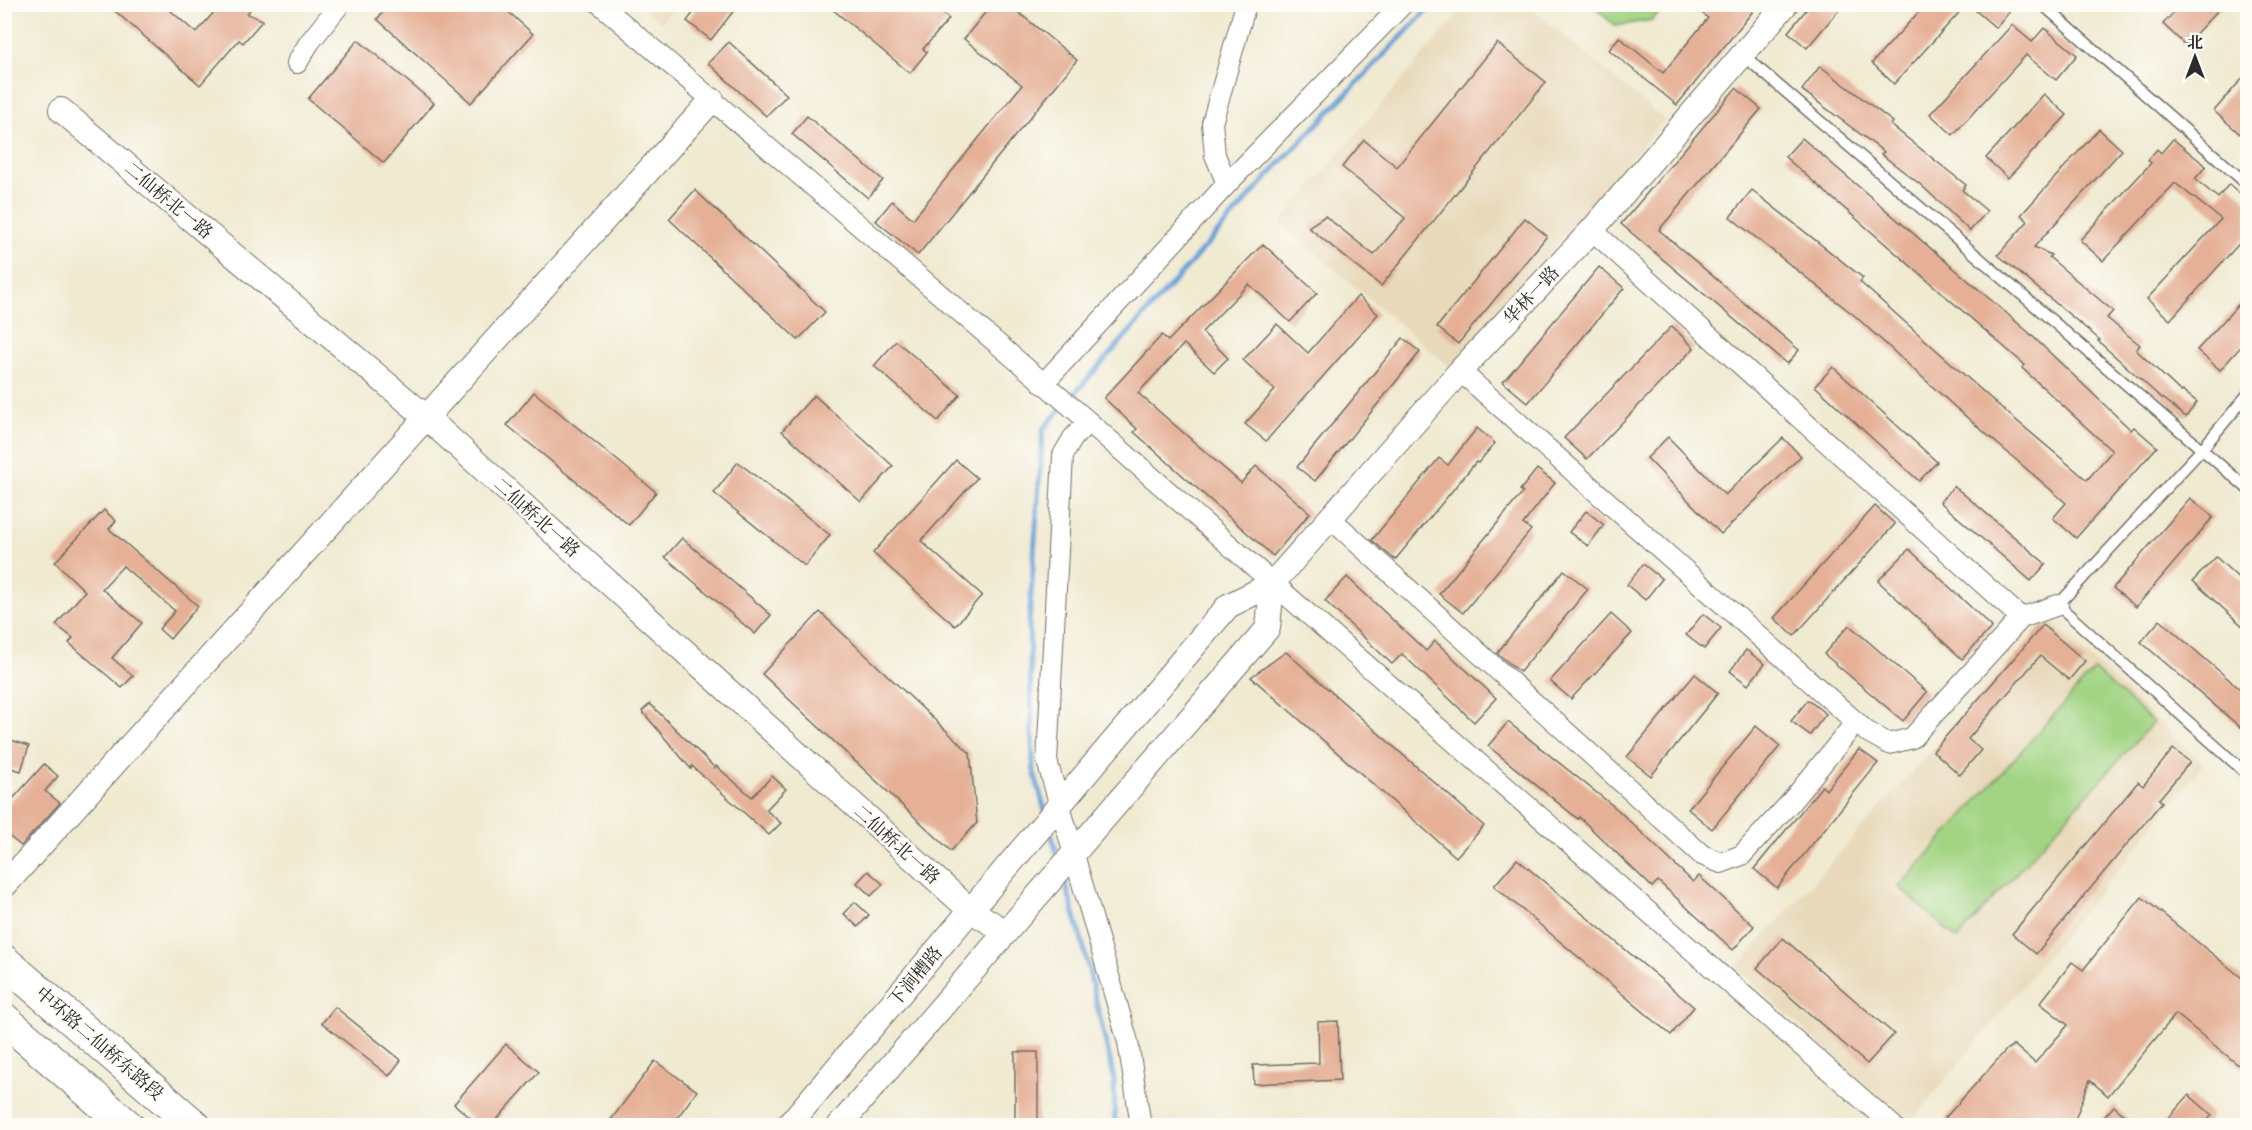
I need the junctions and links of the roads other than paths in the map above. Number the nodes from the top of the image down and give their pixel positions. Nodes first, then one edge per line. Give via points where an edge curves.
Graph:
1 (340, 4) edge
2 (600, 4) edge
3 (1246, 4) edge
4 (1403, 4) edge
5 (1786, 4) edge
6 (2042, 4) edge
7 (1743, 55) junction
8 (297, 63) dead end
9 (712, 100) junction
10 (61, 110) dead end
11 (1227, 184) junction
12 (2247, 185) edge
13 (1592, 230) junction
14 (1460, 371) junction
15 (1047, 387) junction
16 (2247, 394) edge
17 (426, 417) junction
18 (1085, 419) junction
19 (2202, 449) junction
20 (2247, 489) edge
21 (1330, 518) junction
22 (1272, 584) junction
23 (2058, 605) junction
24 (2021, 618) junction
25 (1856, 722) junction
26 (2247, 775) edge
27 (1051, 814) junction
28 (1065, 863) junction
29 (4, 886) edge
30 (970, 910) junction
31 (1006, 932) junction
32 (4, 961) edge
33 (4, 1019) edge
34 (128, 1125) edge
35 (195, 1125) edge
36 (788, 1125) edge
37 (839, 1125) edge
38 (1141, 1125) edge
39 (1893, 1125) edge

1 - 8 street
2 - 9 street
3 - 11 street via 1212,123 1215,155
4 - 11 street
5 - 7 street, 华林一路
6 - 12 lane
7 - 13 street, 华林一路
7 - 19 lane
9 - 15 street
9 - 17 street
10 - 17 street, 二仙桥北一路
11 - 15 street
13 - 14 street, 华林一路
13 - 24 street
14 - 21 street, 华林一路
14 - 25 street
15 - 18 street
16 - 19 lane
17 - 29 street
17 - 30 street, 二仙桥北一路
18 - 22 street
18 - 27 street via 1063,455 1047,761
19 - 20 lane
19 - 23 lane
21 - 22 street, 华林一路
21 - 25 street via 1702,855 1721,863 1742,855
22 - 27 street, 下涧槽路 via 1228,606
22 - 28 street via 1268,628
22 - 39 street
23 - 24 street
23 - 26 lane
24 - 25 street via 1912,738 1889,744
27 - 28 street
27 - 30 street, 下涧槽路
28 - 31 street
28 - 38 street via 1128,1042
30 - 31 street, 二仙桥北一路
30 - 36 street, 下涧槽路
31 - 37 street
32 - 35 main road, 中环路二仙桥东路段
33 - 34 main road

